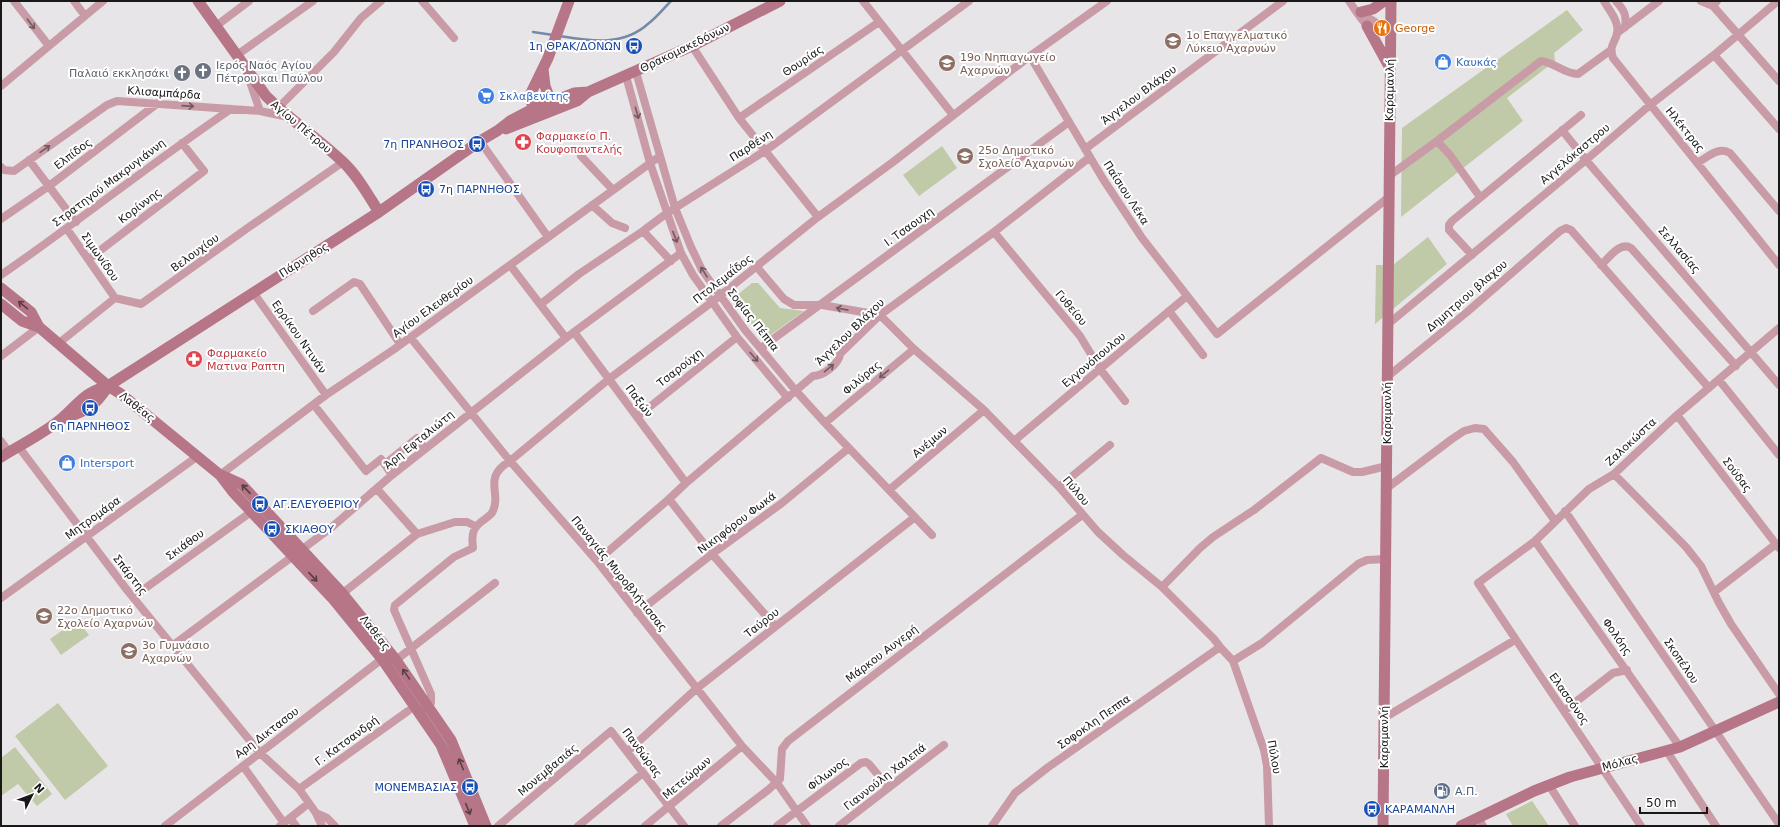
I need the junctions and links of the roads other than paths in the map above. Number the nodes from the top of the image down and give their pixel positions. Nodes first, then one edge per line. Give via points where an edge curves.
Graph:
1 (14, 1) edge
2 (74, 1) edge
3 (103, 1) edge
4 (198, 1) edge
5 (249, 1) edge
6 (313, 1) edge
7 (381, 1) edge
8 (422, 1) edge
9 (569, 1) edge
10 (780, 1) edge
11 (863, 1) edge
12 (969, 1) edge
13 (1107, 1) edge
14 (1282, 1) edge
15 (1349, 1) edge
16 (1384, 1) edge
17 (1391, 1) edge
18 (1604, 1) edge
19 (1616, 1) edge
20 (1659, 1) edge
21 (1701, 1) edge
22 (1778, 1) edge
23 (1715, 3) edge
24 (1357, 10) junction
25 (85, 16) junction
26 (879, 22) junction
27 (216, 26) junction
28 (1367, 26) junction
29 (1625, 27) junction
30 (1391, 32) junction
31 (1617, 33) junction
32 (1738, 34) junction
33 (454, 38) dead end
34 (49, 46) junction
35 (692, 46) junction
36 (1611, 50) junction
37 (902, 51) junction
38 (237, 55) junction
39 (1714, 55) junction
40 (1030, 56) junction
41 (543, 69) junction
42 (1391, 70) junction
43 (631, 74) junction
44 (1779, 81) edge
45 (1, 86) edge
46 (158, 103) junction
47 (1650, 105) junction
48 (553, 106) junction
49 (278, 108) junction
50 (231, 109) junction
51 (260, 111) junction
52 (535, 114) junction
53 (953, 115) junction
54 (1581, 115) dead end
55 (739, 118) junction
56 (1070, 122) junction
57 (298, 124) junction
58 (1779, 129) edge
59 (1562, 130) junction
60 (480, 141) junction
61 (1437, 142) junction
62 (182, 143) junction
63 (1085, 149) junction
64 (765, 151) junction
65 (581, 156) dead end
66 (660, 156) junction
67 (1090, 156) junction
68 (29, 160) junction
69 (1586, 160) junction
70 (343, 162) junction
71 (650, 163) junction
72 (1698, 163) junction
73 (1, 167) edge
74 (1389, 176) junction
75 (49, 186) junction
76 (613, 190) junction
77 (1389, 197) junction
78 (1480, 197) junction
79 (592, 205) junction
80 (675, 208) junction
81 (1779, 211) edge
82 (379, 212) junction
83 (666, 213) junction
84 (818, 217) junction
85 (1, 219) edge
86 (76, 222) junction
87 (625, 228) dead end
88 (67, 229) junction
89 (643, 231) junction
90 (994, 232) junction
91 (548, 237) junction
92 (681, 253) junction
93 (1472, 255) junction
94 (88, 259) junction
95 (671, 261) junction
96 (510, 265) junction
97 (1601, 265) junction
98 (1779, 265) edge
99 (756, 266) junction
100 (1, 275) edge
101 (1, 288) edge
102 (253, 292) junction
103 (720, 296) junction
104 (1187, 296) junction
105 (115, 298) junction
106 (712, 302) junction
107 (1, 304) edge
108 (541, 304) junction
109 (822, 305) junction
110 (313, 311) dead end
111 (1169, 311) junction
112 (880, 315) junction
113 (1388, 324) junction
114 (40, 327) junction
115 (1779, 328) edge
116 (574, 332) junction
117 (410, 337) junction
118 (737, 337) junction
119 (566, 338) junction
120 (59, 343) junction
121 (400, 344) junction
122 (761, 348) junction
123 (914, 349) junction
124 (1752, 352) junction
125 (1203, 355) dead end
126 (1, 356) edge
127 (1736, 366) junction
128 (1100, 369) junction
129 (1387, 377) junction
130 (609, 379) junction
131 (1719, 380) junction
132 (1779, 385) edge
133 (108, 386) junction
134 (1709, 388) junction
135 (796, 391) junction
136 (326, 395) junction
137 (788, 398) junction
138 (1125, 401) dead end
139 (314, 405) junction
140 (984, 410) junction
141 (472, 412) junction
142 (1677, 415) junction
143 (637, 417) junction
144 (825, 424) junction
145 (1, 441) edge
146 (1014, 441) junction
147 (1110, 445) dead end
148 (849, 448) junction
149 (426, 449) junction
150 (9, 452) edge
151 (1779, 455) edge
152 (198, 456) junction
153 (510, 461) junction
154 (385, 464) junction
155 (1387, 466) junction
156 (1614, 474) junction
157 (220, 475) junction
158 (392, 475) junction
159 (686, 483) junction
160 (1059, 487) junction
161 (1387, 488) junction
162 (378, 489) junction
163 (889, 490) junction
164 (669, 499) junction
165 (1565, 511) junction
166 (251, 512) junction
167 (1082, 515) junction
168 (916, 518) junction
169 (1555, 521) junction
170 (475, 526) junction
171 (417, 534) junction
172 (932, 535) dead end
173 (86, 536) junction
174 (1535, 541) junction
175 (1777, 546) edge
176 (296, 552) junction
177 (712, 554) junction
178 (1386, 559) junction
179 (597, 561) junction
180 (495, 583) dead end
181 (1478, 584) joint
182 (1162, 587) junction
183 (1714, 592) junction
184 (338, 596) junction
185 (133, 597) junction
186 (1, 598) edge
187 (637, 613) junction
188 (775, 626) junction
189 (1515, 640) junction
190 (172, 646) junction
191 (1220, 647) junction
192 (410, 650) junction
193 (382, 659) junction
194 (396, 660) junction
195 (1233, 661) junction
196 (1627, 670) junction
197 (696, 689) junction
198 (1779, 694) edge
199 (1779, 702) edge
200 (424, 708) junction
201 (408, 711) dead end
202 (1564, 711) junction
203 (1384, 718) junction
204 (611, 731) joint
205 (1716, 731) junction
206 (944, 745) dead end
207 (742, 746) junction
208 (1680, 747) junction
209 (1666, 750) junction
210 (627, 752) junction
211 (260, 753) junction
212 (243, 766) junction
213 (1603, 767) junction
214 (643, 772) junction
215 (777, 783) junction
216 (1549, 785) junction
217 (888, 787) junction
218 (299, 789) junction
219 (309, 803) junction
220 (669, 807) junction
221 (796, 811) junction
222 (316, 813) junction
223 (285, 822) edge
224 (1481, 822) edge
225 (1779, 824) edge
226 (165, 826) edge
227 (296, 826) edge
228 (322, 826) edge
229 (335, 826) edge
230 (475, 826) edge
231 (486, 826) edge
232 (498, 826) edge
233 (578, 826) edge
234 (645, 826) edge
235 (684, 826) edge
236 (721, 826) edge
237 (777, 826) edge
238 (807, 826) edge
239 (839, 826) edge
240 (992, 826) edge
241 (1269, 826) edge
242 (1383, 826) edge
243 (1460, 826) edge
244 (1575, 826) edge
245 (1641, 826) edge
246 (1716, 826) edge

1 -> 34 street
2 - 25 street
3 - 25 street
4 - 27 main road, Αγίου Πέτρου
5 - 27 street
6 - 38 street
7 - 49 street via 361,18 334,52
8 - 33 street
9 - 41 main road
10 - 35 main road, Θρακομακεδόνων
11 - 26 street
12 - 37 street, Παρθένη
13 - 40 street, Πτολεμαΐδος
14 - 63 street, Άγγελου Βλάχου
15 - 24 street
16 - 24 main road via 1373,9
17 - 30 main road, Καραμανλή
18 - 31 street via 1615,20
19 - 29 street via 1625,13
20 - 29 street
21 - 23 street
22 - 32 street, Αγγελόκαστρου
23 - 32 street
24 - 28 street
24 - 30 street
25 - 34 street
26 - 37 street
26 - 55 street, Θουρίας
27 - 38 main road, Αγίου Πέτρου
28 - 30 street via 1381,33
28 - 42 main road
29 - 31 street
30 - 42 main road, Καραμανλή
31 - 36 street
32 - 39 street, Αγγελόκαστρου
32 - 44 street
34 - 45 street
35 - 43 main road, Θρακομακεδόνων
35 - 55 street
36 - 47 street, Ηλέκτρας via 1613,58
36 - 61 street via 1578,74 1541,61
37 - 53 street
37 - 64 street, Παρθένη
38 - 49 main road, Αγίου Πέτρου via 266,96
38 - 51 street via 247,72
39 - 47 street, Αγγελόκαστρου
39 - 58 street
40 - 53 street, Πτολεμαΐδος
40 - 56 street, Παΐσιου Λέκα
41 - 48 main road via 545,86
41 - 52 main road via 531,93
42 - 74 main road, Καραμανλή
43 - 48 main road, Θρακομακεδόνων via 588,92 574,93
43 - 66 street, Σοφίας Πέππα
43 -> 71 street, Σοφίας Πέππα
46 -> 50 street, Κλισαμπάρδα
68 -> 46 street, Κλισαμπάρδα via 107,105 117,101
46 - 75 street, Ελπίδος
47 - 69 street, Αγγελόκαστρου
47 - 72 street, Ηλέκτρας
48 - 52 main road, Πάρνηθος
49 - 57 main road, Αγίου Πέτρου
50 - 51 street, Κλισαμπάρδα
50 - 62 street, Στρατηγού Μακρυγιάννη
51 - 57 street, Κλισαμπάρδα via 288,117
52 - 60 main road, Πάρνηθος
53 - 84 street, Πτολεμαΐδος
54 - 59 street
55 - 64 street
56 - 63 street, Παΐσιου Λέκα
56 - 109 street, Ι. Τσαουχη
57 - 70 main road, Αγίου Πέτρου
59 - 69 street, Σελλασίας
59 - 78 street
60 - 82 main road, Πάρνηθος
60 - 91 street
61 - 74 street
61 - 78 street via 1450,155
62 - 86 street, Στρατηγού Μακρυγιάννη
62 - 94 street, Κορίννης via 204,171
63 - 67 street, Παΐσιου Λέκα
64 - 80 street, Παρθένη
64 - 84 street
65 - 76 street
66 - 71 street, Αγίου Ελευθερίου
66 - 80 street, Σοφίας Πέππα
67 - 90 street, Άγγελου Βλάχου
67 - 104 street, Παΐσιου Λέκα via 1142,238
68 - 73 street, Κλισαμπάρδα via 14,171
68 - 75 street, Σιμωνίδου
69 - 93 street, Αγγελόκαστρου
69 - 124 street, Σελλασίας
70 - 82 main road, Αγίου Πέτρου
70 - 105 street, Βελουχίου via 141,304
71 - 76 street, Αγίου Ελευθερίου
71 - 83 street, Σοφίας Πέππα
72 - 81 street via 1719,150 1725,150
72 - 98 street, Ηλέκτρας
74 - 77 main road, Καραμανλή
75 - 85 street, Ελπίδος
75 - 86 street, Σιμωνίδου
76 - 79 street, Αγίου Ελευθερίου
77 - 104 street, Παΐσιου Λέκα via 1216,334
77 - 113 main road, Καραμανλή
78 - 93 street via 1449,225 1449,230
79 - 87 street via 612,223
79 - 91 street, Αγίου Ελευθερίου
80 - 83 street, Παρθένη
103 -> 80 street, Σοφίας Πέππα via 702,270
82 - 102 main road, Πάρνηθος
83 - 89 street, Παρθένη
83 -> 92 street, Σοφίας Πέππα
84 - 99 street, Πτολεμαΐδος
86 - 88 street, Στρατηγού Μακρυγιάννη
88 - 94 street, Σιμωνίδου
88 - 100 street, Στρατηγού Μακρυγιάννη
89 - 95 street
89 - 108 street, Παρθένη via 579,274
90 - 112 street, Άγγελου Βλάχου
90 - 128 street, Γυθείου via 1080,336
91 - 96 street, Αγίου Ελευθερίου
92 - 95 street, Άρη Εφταλιώτη
92 - 106 street, Σοφίας Πέππα
93 - 113 street, Αγγελόκαστρου
94 - 105 street, Σιμωνίδου
95 - 116 street, Άρη Εφταλιώτη
96 - 108 street
96 - 117 street, Αγίου Ελευθερίου
97 - 127 street via 1622,246 1627,245
97 - 129 street, Δημητριου βλαχου via 1571,230 1566,228 1560,231
97 - 134 street
99 - 103 street, Πτολεμαΐδος
99 - 109 street via 794,305
114 -> 101 main road via 31,312
102 - 133 main road, Πάρνηθος
102 - 136 street, Ερρίκου Ντινάν
103 - 106 street, Πτολεμαΐδος
103 - 122 street, Σοφίας Πέππα
104 - 111 street, Εγγονόπουλου
105 - 120 street
106 - 118 street, Σοφίας Πέππα
106 - 130 street, Πτολεμαΐδος
107 - 114 main road via 22,321
108 - 119 street
112 -> 109 street
109 - 122 street, Ι. Τσαουχη
110 - 121 street via 354,282 360,284
111 - 125 street
111 - 128 street, Εγγονόπουλου
112 - 123 street, Πύλου
135 -> 112 street, Άγγελου Βλάχου via 813,376 822,374 838,362 840,354
113 - 129 main road, Καραμανλή
114 - 120 main road, Λαθέας
114 - 126 street
115 - 124 street, Ζαλοκώστα
116 - 119 street, Άρη Εφταλιώτη
116 - 130 street, Παξών
117 - 121 street, Αγίου Ελευθερίου
117 - 141 street, Παναγιάς Μυροβλήτισσας
118 -> 137 street, Σοφίας Πέππα
118 - 143 street, Τσαρούχη
119 - 141 street, Άρη Εφταλιώτη
120 - 133 main road, Λαθέας
121 - 136 street, Αγίου Ελευθερίου
122 - 135 street, Σοφίας Πέππα
123 - 140 street, Πύλου
123 -> 144 street, Φιλύρας
124 - 127 street, Ζαλοκώστα
124 - 132 street, Σελλασίας
127 - 131 street, Ζαλοκώστα
128 - 138 street, Γυθείου
128 - 146 street, Εγγονόπουλου
129 - 155 main road, Καραμανλή
130 - 143 street, Παξών
130 - 153 street, Πτολεμαΐδος
131 - 134 street, Ζαλοκώστα
131 - 151 street
133 - 150 main road, Πάρνηθος via 93,390 61,419
133 - 152 main road, Λαθέας via 122,394
134 - 142 street, Ζαλοκώστα
135 - 137 street, Άγγελου Βλάχου
135 - 144 street, Σοφίας Πέππα
136 - 139 street, Αγίου Ελευθερίου
137 - 159 street, Άγγελου Βλάχου
139 - 154 street via 366,471 381,459
139 - 157 street, Αγίου Ελευθερίου
140 - 146 street, Πύλου
140 - 163 street, Ανέμων
141 - 149 street, Άρη Εφταλιώτη
141 - 153 street, Παναγιάς Μυροβλήτισσας
142 - 156 street, Ζαλοκώστα
142 - 175 street, Σούδας
143 - 159 street, Παξών
144 - 148 street, Σοφίας Πέππα
145 - 150 street, Σπάρτης
146 - 160 street, Πύλου
147 - 160 street
148 - 163 street, Σοφίας Πέππα
148 - 177 street, Νικηφόρου Φωκά via 782,503
149 - 154 street via 417,438
149 - 158 street, Άρη Εφταλιώτη
150 - 173 street, Σπάρτης
152 - 157 main road, Λαθέας
152 - 173 street, Μητρομάρα
153 - 170 street, Πτολεμαΐδος via 501,466 496,474 494,508 491,514
153 - 179 street, Παναγιάς Μυροβλήτισσας
154 - 158 street
155 - 161 main road, Καραμανλή
155 - 182 street via 1353,472 1321,458 1254,510 1213,537
156 - 165 street, Ζαλοκώστα via 1589,489
156 - 183 street via 1695,558
157 - 166 main road, Λαθέας
176 -> 157 main road, Λαθέας via 241,484
158 - 162 street, Άρη Εφταλιώτη
159 - 164 street, Άγγελου Βλάχου
160 - 167 street, Πύλου
161 - 169 street via 1464,431 1484,429 1513,462
161 - 178 main road, Καραμανλή
162 - 171 street
162 - 176 street, Άρη Εφταλιώτη via 332,527
163 - 168 street, Σοφίας Πέππα
164 - 177 street
164 - 179 street, Άγγελου Βλάχου
165 - 169 street, Ζαλοκώστα
165 - 205 street, Σκοπέλου
166 - 176 main road, Λαθέας
166 - 185 street, Σκιάθου
167 - 182 street, Πύλου via 1123,555
167 - 215 street, Μάρκου Αυγερή via 788,741 782,749 780,779
168 - 172 street, Σοφίας Πέππα
168 - 188 street, Ταύρου
169 - 174 street, Ζαλοκώστα
170 - 171 street via 467,522 454,522
170 - 192 street via 473,548 454,557 395,605 394,610
171 - 184 street
173 - 185 street, Σπάρτης
173 - 186 street, Μητρομάρα
174 - 181 street, Ζαλοκώστα via 1485,576
174 - 196 street, Φολόης
175 - 183 street
176 - 184 main road, Λαθέας
176 - 190 street, Άρη Εφταλιώτη
177 - 187 street, Νικηφόρου Φωκά
177 - 188 street
178 - 195 street via 1367,560 1358,564 1262,643
178 - 203 main road, Καραμανλή
179 - 187 street, Παναγιάς Μυροβλήτισσας
180 - 192 street
181 - 189 street, Ελασσόνος
182 - 191 street, Πύλου via 1204,627
183 - 198 street via 1731,624
184 - 193 main road, Λαθέας
184 - 194 main road, Λαθέας
185 - 190 street, Σπάρτης
187 - 197 street, Παναγιάς Μυροβλήτισσας
188 - 197 street, Ταύρου
189 - 202 street, Ελασσόνος
189 - 203 street
190 - 211 street, Σπάρτης
191 - 195 street, Πύλου
191 - 240 street, Σοφοκλη Πεππα via 1015,793
192 - 194 street
192 - 200 street via 431,694 431,703
193 - 200 main road, Λαθέας
193 - 211 street, Αρη Δικτασου
200 -> 194 main road, Λαθέας
195 - 241 street, Πύλου via 1264,750
196 - 202 street via 1613,673
196 - 208 street, Φολόης
197 - 207 street, Παναγιάς Μυροβλήτισσας
197 - 210 street, Ταύρου
199 - 205 main road, Μόλας
200 -> 230 main road, Λαθέας
231 -> 200 main road, Λαθέας via 451,740
201 - 218 street, Γ. Κατσανδρή
202 - 213 street, Ελασσόνος
203 - 242 main road, Καραμανλή
204 - 210 street, Πανδώρας
204 - 232 street, Μονεμβασιάς
205 - 208 main road, Μόλας
205 - 225 street, Σκοπέλου
206 - 217 street, Γιαννούλη Χαλεπά
207 - 215 street, Παναγιάς Μυροβλήτισσας
207 - 220 street, Μετεώρων
208 - 209 main road, Μόλας
209 - 213 main road, Μόλας
209 - 246 street
210 - 214 street, Πανδώρας
211 - 212 street, Αρη Δικτασου
211 - 218 street, Σπάρτης
212 - 223 street
212 - 226 street, Αρη Δικτασου
213 - 216 main road, Μόλας
213 - 245 street, Ελασσόνος
214 - 220 street, Πανδώρας
214 - 233 street
215 - 221 street, Παναγιάς Μυροβλήτισσας
215 - 236 street
216 - 224 main road, Μόλας
216 - 244 street
217 - 221 street, Φίλωνος via 869,764 861,763
217 - 239 street, Γιαννούλη Χαλεπά
218 - 219 street, Σπάρτης
219 - 222 street, Σπάρτης
219 - 223 street
220 - 234 street, Μετεώρων
220 - 235 street, Πανδώρας
221 - 237 street, Φίλωνος
221 - 238 street, Παναγιάς Μυροβλήτισσας
222 - 228 street
222 - 229 street via 327,818
223 - 227 street
224 - 243 main road, Μόλας

